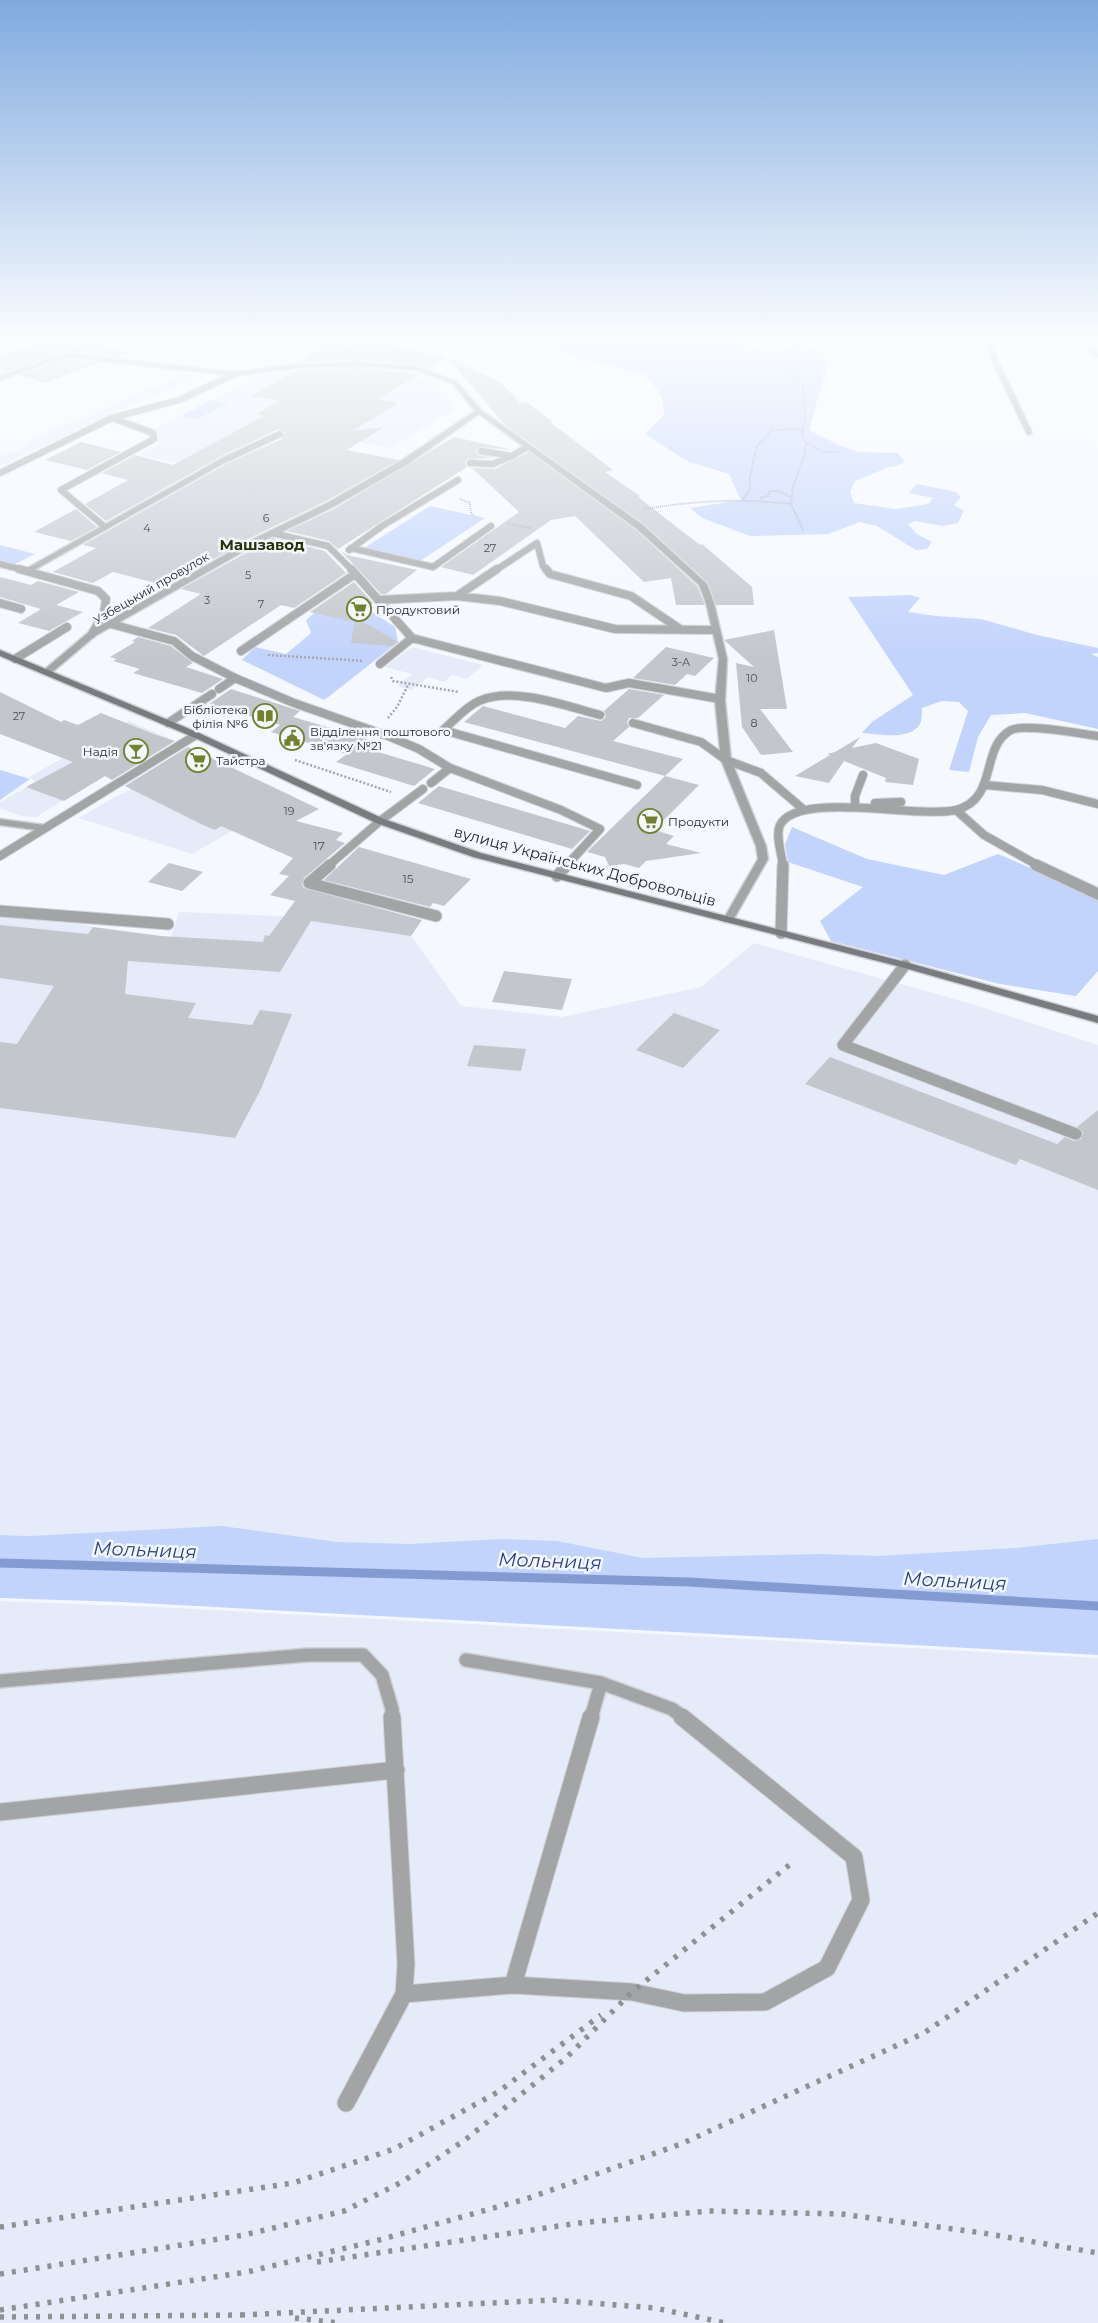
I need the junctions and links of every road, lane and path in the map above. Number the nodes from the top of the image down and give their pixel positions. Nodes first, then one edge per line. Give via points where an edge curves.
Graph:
1 (56, 445) edge
2 (144, 445) edge
3 (256, 445) edge
4 (429, 445) edge
5 (524, 445) edge
6 (758, 445) edge
7 (806, 445) edge
8 (811, 445) edge
9 (527, 448) junction
10 (482, 451) dead end
11 (839, 452) dead end
12 (512, 456) junction
13 (229, 458) joint
14 (470, 463) dead end
15 (0, 473) edge
16 (458, 480) dead end
17 (791, 497) junction
18 (742, 499) junction
19 (751, 500) junction
20 (791, 504) junction
21 (625, 516) junction
22 (491, 526) dead end
23 (105, 527) junction
24 (803, 530) dead end
25 (272, 533) junction
26 (351, 548) junction
27 (340, 557) junction
28 (0, 564) edge
29 (26, 571) junction
30 (355, 574) junction
31 (457, 596) junction
32 (378, 600) junction
33 (0, 603) edge
34 (20, 609) dead end
35 (111, 624) junction
36 (67, 628) dead end
37 (680, 629) junction
38 (715, 630) junction
39 (92, 634) junction
40 (412, 638) junction
41 (241, 651) joint
42 (0, 653) edge
43 (390, 656) junction
44 (15, 659) junction
45 (380, 664) joint
46 (47, 672) junction
47 (235, 678) junction
48 (408, 685) junction
49 (720, 699) junction
50 (479, 701) junction
51 (600, 715) dead end
52 (387, 718) dead end
53 (168, 723) junction
54 (633, 723) dead end
55 (196, 735) junction
56 (1098, 736) edge
57 (726, 760) junction
58 (450, 768) junction
59 (863, 774) dead end
60 (637, 785) dead end
61 (985, 785) junction
62 (901, 802) dead end
63 (855, 804) junction
64 (1098, 804) edge
65 (831, 807) junction
66 (803, 809) junction
67 (956, 810) junction
68 (1, 821) edge
69 (380, 821) junction
70 (44, 828) junction
71 (0, 856) edge
72 (557, 876) junction
73 (1098, 894) edge
74 (0, 911) edge
75 (436, 916) dead end
76 (728, 920) junction
77 (168, 924) dead end
78 (781, 933) junction
79 (905, 965) junction
80 (1098, 1020) edge
81 (1076, 1134) dead end
82 (466, 1660) dead end
83 (0, 1681) edge
84 (601, 1683) junction
85 (396, 1770) junction
86 (0, 1812) edge
87 (513, 1985) junction
88 (404, 1994) junction
89 (346, 2103) dead end

1 - 15 lane
2 - 23 lane via 61,490
3 - 13 lane
4 - 25 street, Узбецький провулок via 330,505
5 - 9 street
6 - 18 path via 750,490
7 - 17 path
8 - 11 path via 823,452
9 - 12 lane
9 - 21 street
10 - 12 lane
12 - 14 lane via 493,464
13 - 23 street
16 - 26 lane
17 - 19 path via 774,490 763,498
17 - 20 path
18 - 19 path
18 - 21 path via 672,504
19 - 20 path
20 - 24 path
21 - 38 street via 703,584
22 - 26 lane via 433,567
23 - 29 street
25 - 27 lane via 328,546
25 - 35 street, Узбецький провулок
26 - 27 lane
27 - 30 lane
28 - 29 lane
29 - 39 lane via 98,591 106,600 104,613
30 - 32 lane
30 - 41 lane
31 - 32 lane
31 - 37 lane via 500,601 615,630
31 - 37 lane via 537,543 542,566 550,574 631,596
32 - 40 lane
33 - 34 lane
35 - 39 street, Узбецький провулок
35 - 47 lane via 174,640 192,656
36 - 44 lane
37 - 38 lane
38 - 49 street via 723,658
39 - 46 street, Узбецький провулок
40 - 43 lane
40 - 49 lane via 606,688 629,683
41 - 43 path via 341,661
42 - 44 street, вулиця Українських Добровольців
43 - 45 lane
44 - 46 street, вулиця Українських Добровольців
45 - 48 path via 389,671 393,681
46 - 53 street, вулиця Українських Добровольців
47 - 53 lane
47 - 58 lane via 388,736
48 - 50 path via 467,694
48 - 52 path via 396,711
49 - 57 street
50 - 51 lane via 509,696 529,698
50 - 60 lane via 443,730
53 - 55 street, вулиця Українських Добровольців
54 - 57 lane via 701,742
55 - 69 street, вулиця Українських Добровольців
55 - 70 lane
56 - 61 lane via 1032,728 1012,730 995,746
57 - 66 lane via 761,773
57 - 76 street via 761,846 762,860
58 - 69 lane
58 - 72 lane via 561,810 600,829
59 - 63 lane via 854,796
61 - 64 lane via 1058,792
61 - 67 lane via 974,802
62 - 63 lane
63 - 65 lane
65 - 66 lane
65 - 67 lane
66 - 78 lane via 785,818 779,827 783,865
67 - 73 lane via 984,835 1026,860
68 - 70 street
69 - 72 street, вулиця Українських Добровольців via 477,855
69 - 75 lane via 309,883
70 - 71 lane
72 - 76 street, вулиця Українських Добровольців
74 - 77 lane
76 - 78 street, вулиця Українських Добровольців
78 - 79 street, вулиця Українських Добровольців
79 - 80 street, вулиця Українських Добровольців
79 - 81 lane via 843,1045
82 - 84 lane
83 - 85 lane via 308,1655 363,1655 382,1675 392,1709
84 - 87 lane
84 - 87 lane via 672,1709 854,1857 861,1900 827,1968 764,2002 684,2003 632,1992
85 - 86 lane
85 - 88 lane via 406,1964
87 - 88 lane
88 - 89 lane

